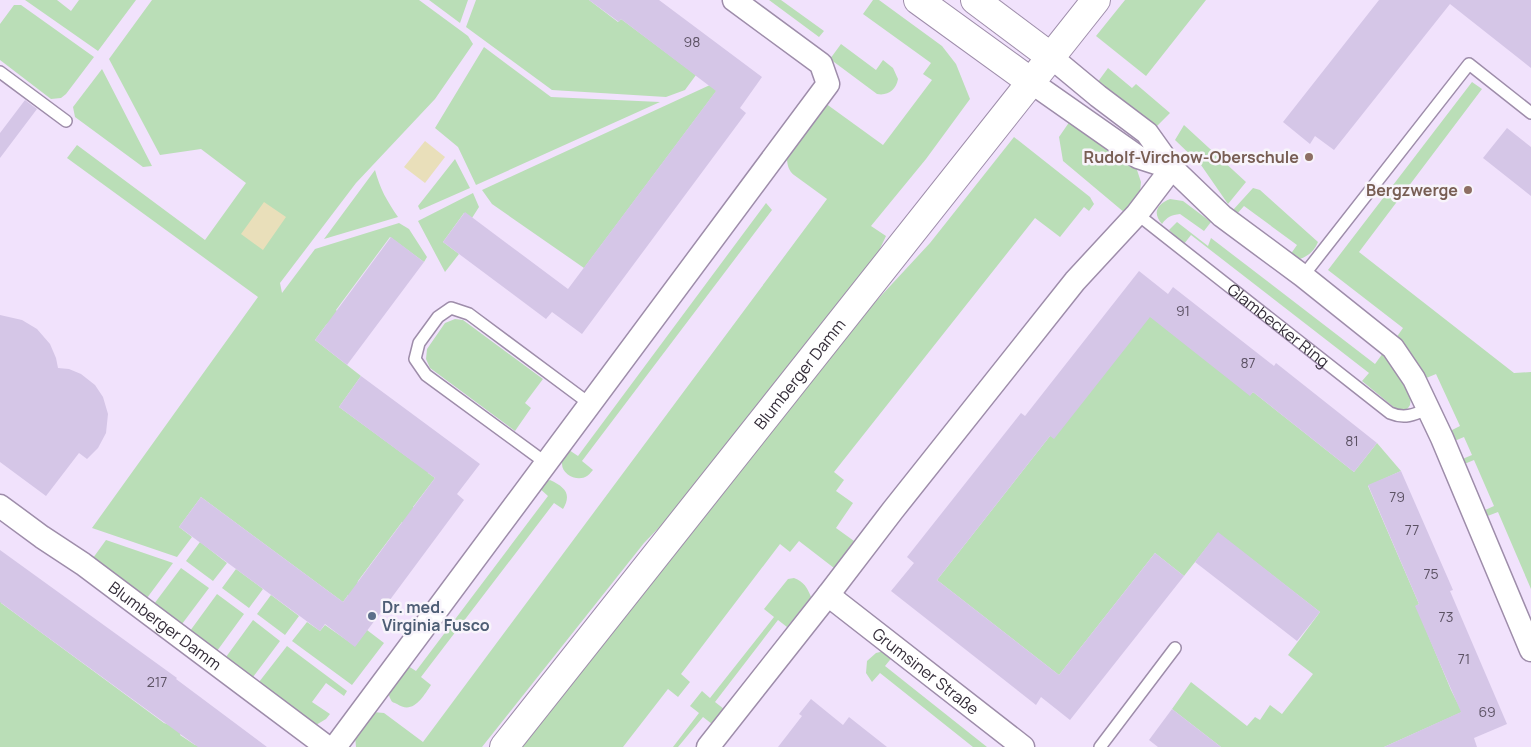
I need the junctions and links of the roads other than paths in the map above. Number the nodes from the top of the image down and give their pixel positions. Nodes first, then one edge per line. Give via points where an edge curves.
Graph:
1 (734, 0) edge
2 (918, 0) edge
3 (975, 0) edge
4 (1096, 0) edge
5 (1051, 57) junction
6 (0, 72) edge
7 (1031, 82) junction
8 (1531, 112) edge
9 (66, 121) dead end
10 (1172, 168) junction
11 (1137, 214) junction
12 (1303, 276) junction
13 (590, 404) junction
14 (1427, 409) junction
15 (546, 463) junction
16 (0, 506) edge
17 (828, 595) junction
18 (1175, 648) dead end
19 (1531, 650) edge
20 (327, 747) edge
21 (335, 747) edge
22 (504, 747) edge
23 (708, 747) edge
24 (1024, 747) edge
25 (1100, 747) edge

1 - 13 street via 821,64 828,84
2 - 7 main road
3 - 5 main road
4 - 5 main road, Blumberger Damm
5 - 7 main road, Blumberger Damm
5 - 10 street via 1147,134
6 - 9 lane
7 - 10 street via 1138,157
7 - 22 main road, Blumberger Damm
8 - 12 lane via 1469,64
10 - 11 street
10 - 12 street via 1222,216
11 - 14 lane, Glambecker Ring via 1390,413 1408,416
11 - 17 street via 1081,275
12 - 14 street via 1393,348 1414,379
13 - 15 street
13 - 15 lane via 469,314 451,308 438,316 419,344 415,359 426,374
14 - 19 street
15 - 21 street
16 - 20 street, Blumberger Damm via 83,564
17 - 23 street
17 - 24 street, Grumsiner Straße
18 - 25 lane

